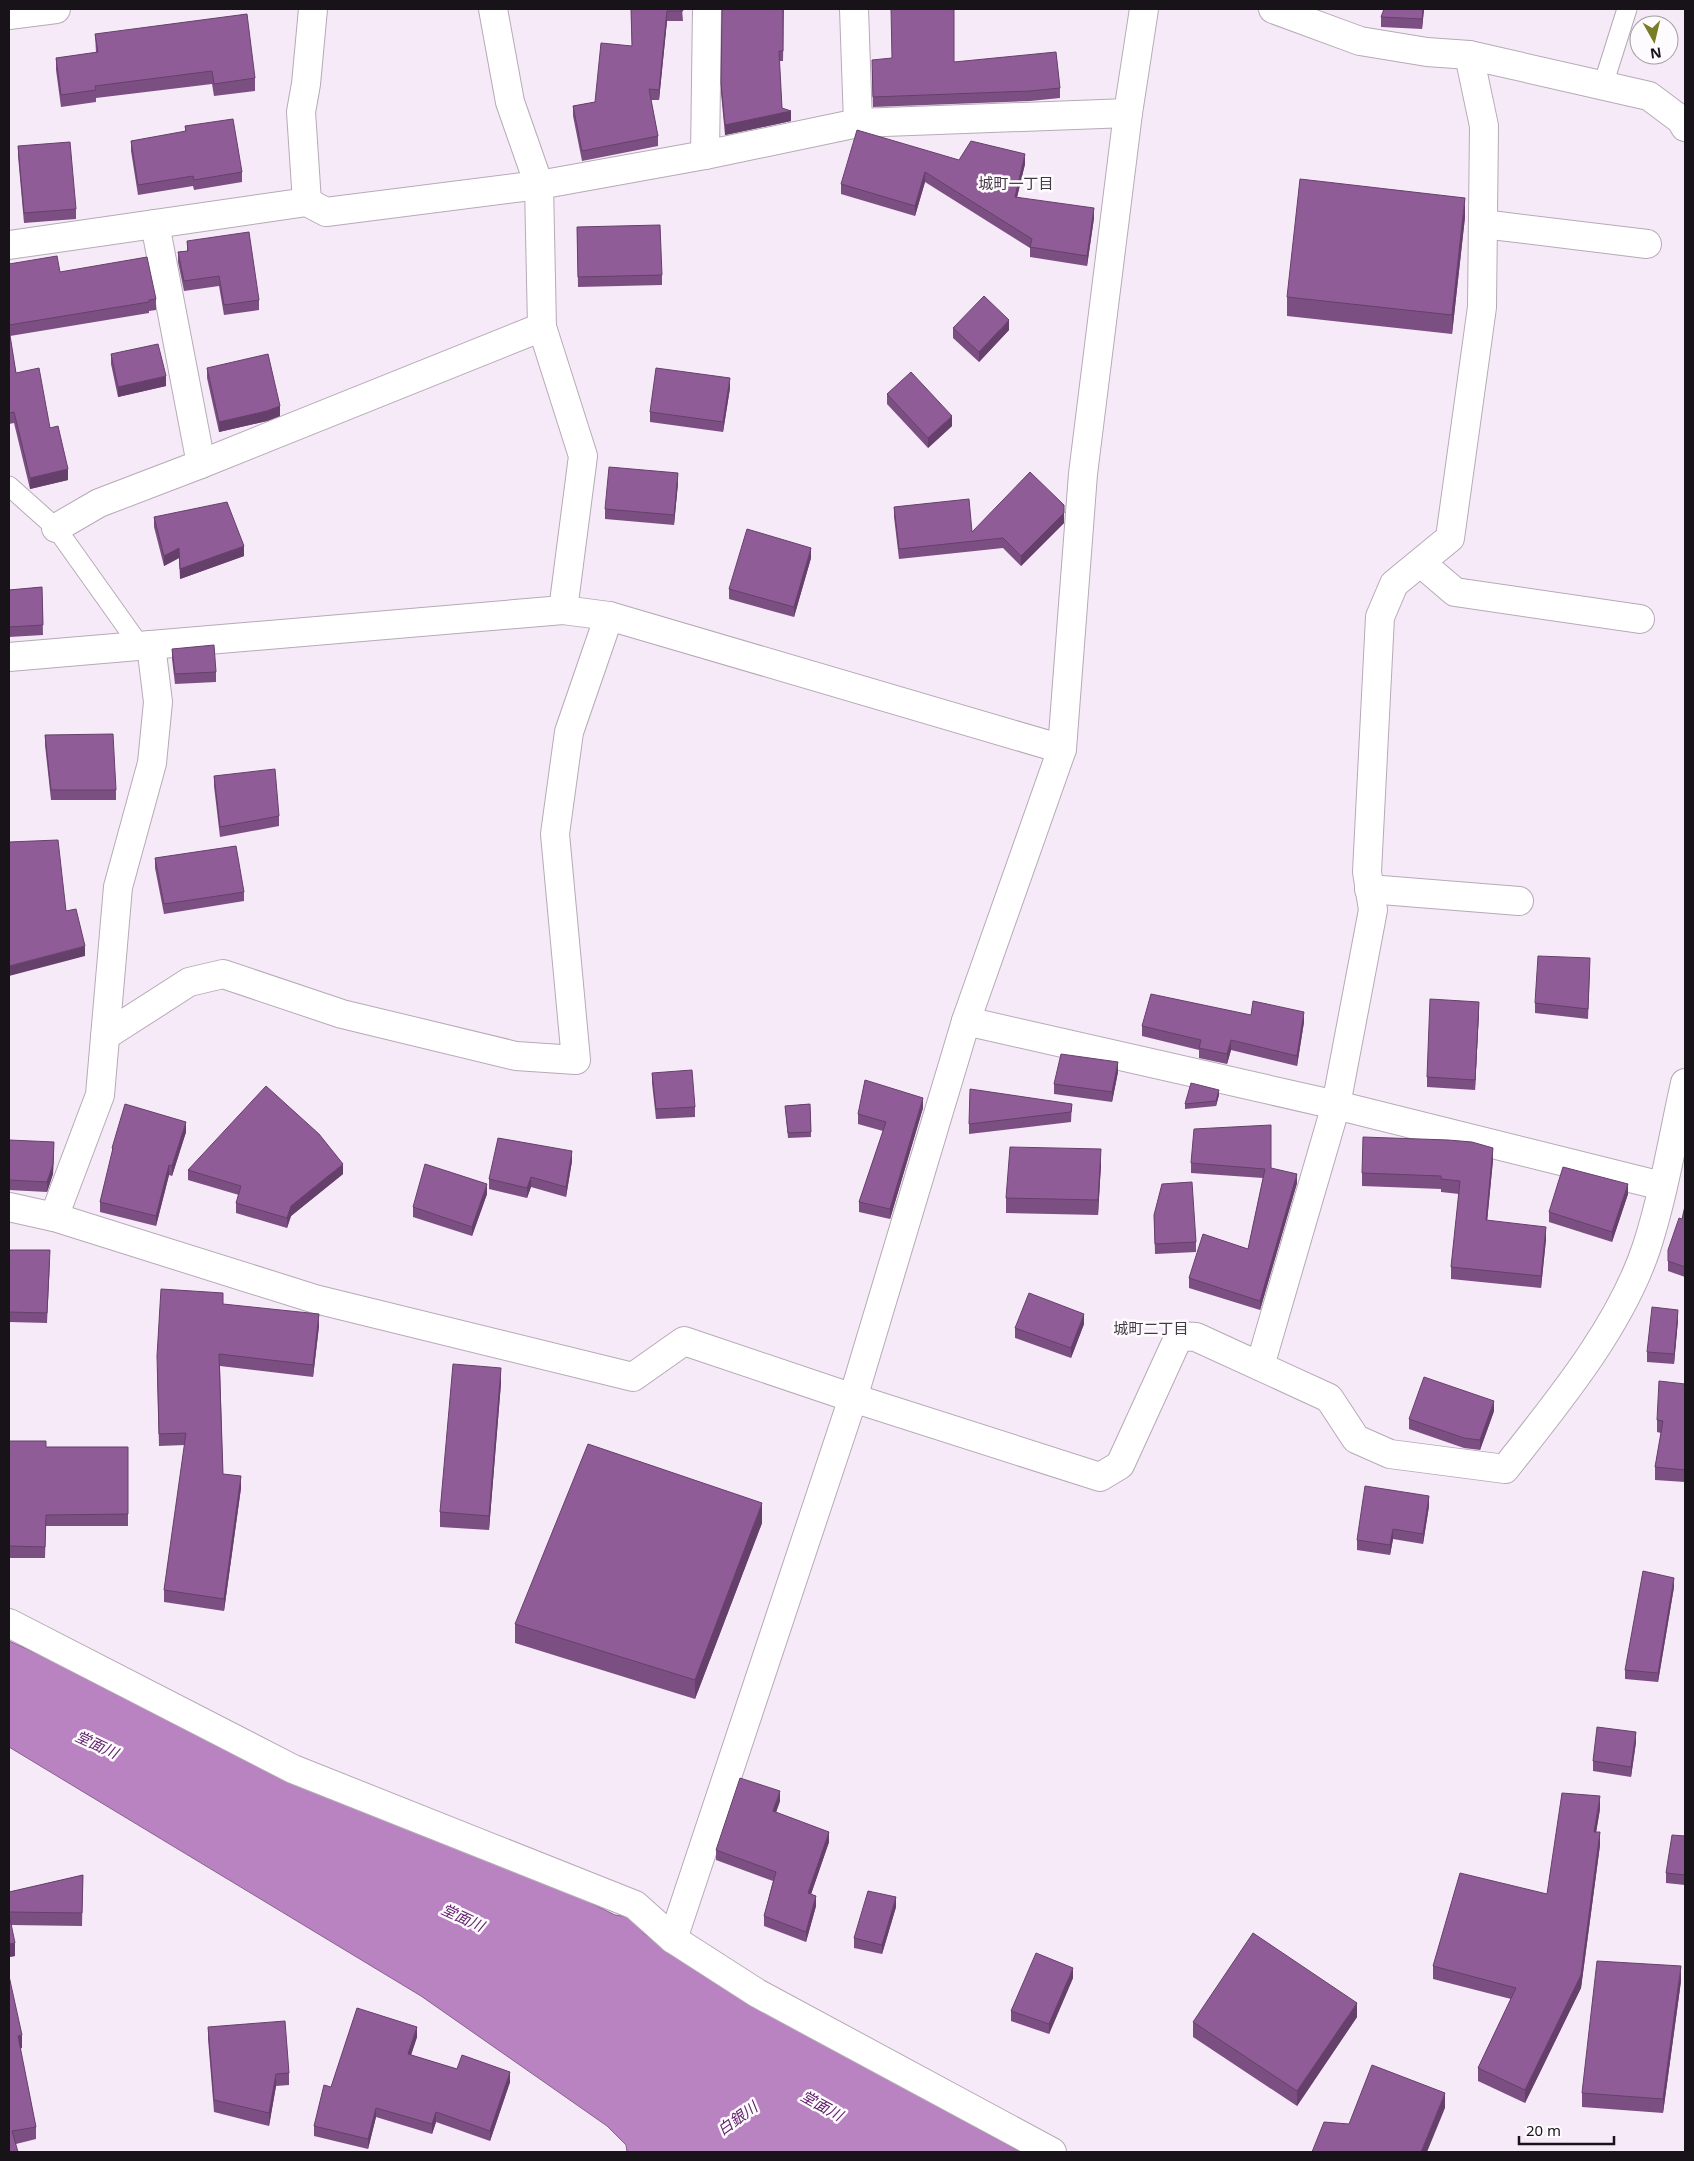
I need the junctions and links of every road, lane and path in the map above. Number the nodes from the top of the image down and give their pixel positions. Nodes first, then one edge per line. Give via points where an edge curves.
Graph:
1 (56, 9) edge
2 (312, 9) edge
3 (493, 9) edge
4 (708, 9) edge
5 (854, 9) edge
6 (1144, 9) edge
7 (1273, 9) edge
8 (1627, 9) edge
9 (9, 15) edge
10 (1316, 16) edge
11 (1469, 55) junction
12 (1603, 85) junction
13 (1128, 113) junction
14 (858, 123) junction
15 (1685, 127) edge
16 (705, 155) junction
17 (539, 185) junction
18 (307, 202) junction
19 (155, 224) junction
20 (1483, 224) junction
21 (1647, 244) dead end
22 (9, 245) edge
23 (542, 327) junction
24 (201, 464) junction
25 (9, 486) edge
26 (56, 528) junction
27 (1421, 563) junction
28 (564, 610) junction
29 (608, 616) junction
30 (1640, 618) dead end
31 (145, 645) junction
32 (9, 657) edge
33 (1062, 750) junction
34 (1369, 889) junction
35 (1520, 901) dead end
36 (966, 1021) junction
37 (105, 1036) junction
38 (1685, 1083) edge
39 (1336, 1105) junction
40 (1662, 1186) junction
41 (9, 1206) edge
42 (54, 1217) junction
43 (1260, 1366) junction
44 (852, 1398) junction
45 (9, 1623) edge
46 (673, 1939) junction
47 (1052, 2152) edge

1 - 9 street
2 - 18 street via 301,112
3 - 17 street via 510,102
4 - 16 street
5 - 14 street
6 - 13 street
7 - 10 street
8 - 12 lane
10 - 11 street via 1360,41
11 - 12 street
11 - 20 street via 1484,126
12 - 15 street via 1649,96 1681,120
13 - 14 street
13 - 33 street via 1083,474
14 - 16 street
16 - 17 street
17 - 18 street via 326,212
17 - 23 street
18 - 19 street
19 - 22 street
19 - 24 street
20 - 21 street
20 - 27 street via 1482,307 1450,538
23 - 24 street
23 - 28 street via 583,456
24 - 26 street via 99,503
25 - 26 lane
26 - 31 lane
27 - 30 street via 1455,592
27 - 34 street via 1394,584 1380,616 1367,872
28 - 29 street
28 - 31 street
29 - 33 street
29 - 37 street via 569,732 555,834 576,1060 516,1056 448,1040 342,1014 223,974 190,982
31 - 32 street
31 - 37 street via 158,702 152,763 118,887
33 - 36 street
34 - 35 street
34 - 39 street via 1373,910
36 - 39 street
36 - 44 street
37 - 42 street via 100,1095
38 - 40 street
39 - 40 street
39 - 43 street
40 - 43 street via 1647,1246 1618,1313 1561,1399 1505,1469 1390,1454 1356,1439 1329,1398
41 - 42 street
42 - 44 street via 315,1299 633,1377 684,1341
43 - 44 street via 1196,1337 1179,1336 1120,1464 1100,1477
44 - 46 street
45 - 46 street via 293,1769 635,1905
46 - 47 street via 757,1993

